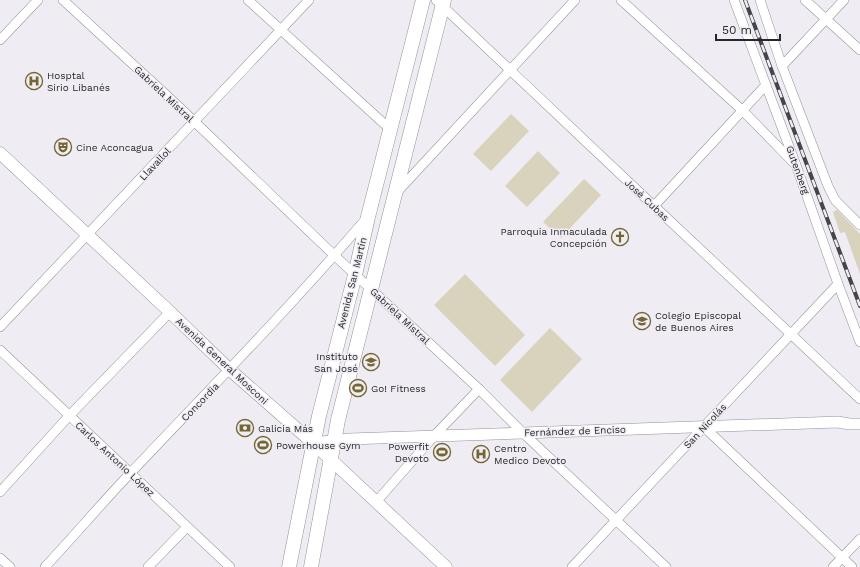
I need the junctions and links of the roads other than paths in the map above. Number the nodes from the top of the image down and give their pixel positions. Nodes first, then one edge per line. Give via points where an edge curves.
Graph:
1 (38, 0) edge
2 (63, 0) edge
3 (248, 0) edge
4 (309, 0) edge
5 (423, 0) edge
6 (575, 0) edge
7 (621, 0) edge
8 (734, 0) edge
9 (760, 0) edge
10 (805, 0) edge
11 (844, 0) edge
12 (441, 2) edge
13 (825, 19) junction
14 (280, 30) junction
15 (0, 40) edge
16 (860, 50) edge
17 (782, 66) junction
18 (510, 70) junction
19 (766, 85) junction
20 (742, 110) junction
21 (194, 122) junction
22 (391, 130) junction
23 (0, 153) edge
24 (796, 165) junction
25 (396, 193) junction
26 (654, 206) junction
27 (368, 217) junction
28 (860, 225) edge
29 (88, 234) junction
30 (334, 256) junction
31 (355, 275) junction
32 (838, 284) junction
33 (371, 290) junction
34 (170, 312) junction
35 (0, 327) edge
36 (791, 335) junction
37 (860, 342) edge
38 (0, 350) edge
39 (230, 370) junction
40 (479, 389) junction
41 (860, 398) edge
42 (69, 416) junction
43 (860, 418) edge
44 (838, 422) junction
45 (860, 424) edge
46 (704, 427) junction
47 (522, 433) junction
48 (434, 436) junction
49 (334, 440) junction
50 (312, 443) junction
51 (331, 460) junction
52 (130, 474) junction
53 (0, 492) edge
54 (376, 502) junction
55 (616, 521) junction
56 (186, 527) junction
57 (860, 538) edge
58 (0, 558) edge
59 (842, 558) junction
60 (10, 567) edge
61 (45, 567) edge
62 (148, 567) edge
63 (230, 567) edge
64 (289, 567) edge
65 (311, 567) edge
66 (446, 567) edge
67 (572, 567) edge
68 (666, 567) edge
69 (833, 567) edge
70 (852, 567) edge

1 - 15 street
2 - 21 street, Gabriela Mistral
3 - 14 street
4 - 14 street, Llavallol
5 - 22 main road, Avenida San Martín
6 - 18 street
7 - 20 street
8 - 19 street, Gutenberg
9 - 17 street
10 - 13 street
11 - 13 street
12 - 18 street, José Cubas
12 - 25 main road, Avenida San Martín
13 - 16 street
13 - 17 street
14 - 21 street, Llavallol
14 - 22 street
17 - 28 street via 830,190 835,200
18 - 25 street
18 - 26 street, José Cubas
19 - 20 street
19 - 24 street, Gutenberg
20 - 24 street
20 - 26 street
21 - 29 street, Llavallol
21 - 30 street, Gabriela Mistral
22 - 27 main road, Avenida San Martín
23 - 29 main road, Avenida General Mosconi
24 - 32 street, Gutenberg
25 - 33 main road, Avenida San Martín
26 - 36 street, José Cubas
27 - 30 street, Concordia
27 - 31 main road, Avenida San Martín
29 - 34 main road, Avenida General Mosconi
29 - 35 street, Llavallol
30 - 31 street, Gabriela Mistral
30 - 39 street, Concordia
31 - 33 street, Gabriela Mistral
31 - 50 main road, Avenida San Martín
32 - 36 street, San Nicolás
32 - 37 street, Gutenberg
33 - 40 street, Gabriela Mistral
33 - 49 main road, Avenida San Martín
34 - 39 main road, Avenida General Mosconi
34 - 42 street
36 - 41 street, José Cubas
36 - 46 street, San Nicolás
38 - 42 street, Carlos Antonio López
39 - 50 main road, Avenida General Mosconi
39 - 52 street, Concordia
40 - 47 street, Gabriela Mistral
40 - 48 street
42 - 52 street, Carlos Antonio López
42 - 53 street
43 - 44 street, Fernández de Enciso
44 - 45 street, Fernández de Enciso
44 - 46 street, Fernández de Enciso
46 - 47 street, Fernández de Enciso
46 - 55 street, San Nicolás
46 - 59 street
47 - 48 street, Fernández de Enciso
47 - 55 street, Gabriela Mistral
48 - 49 street, Fernández de Enciso
48 - 54 street
49 - 50 street, Fernández de Enciso
49 - 51 main road, Avenida San Martín
50 - 51 main road, Avenida General Mosconi
50 - 64 main road, Avenida San Martín
51 - 54 main road, Avenida General Mosconi
51 - 65 main road, Avenida San Martín
52 - 56 street, Carlos Antonio López
52 - 61 street, Concordia
54 - 66 main road, Avenida General Mosconi
55 - 67 street, San Nicolás
55 - 68 street, Gabriela Mistral
56 - 62 street
56 - 63 street, Carlos Antonio López
57 - 59 street
58 - 60 street
59 - 69 street
59 - 70 street

